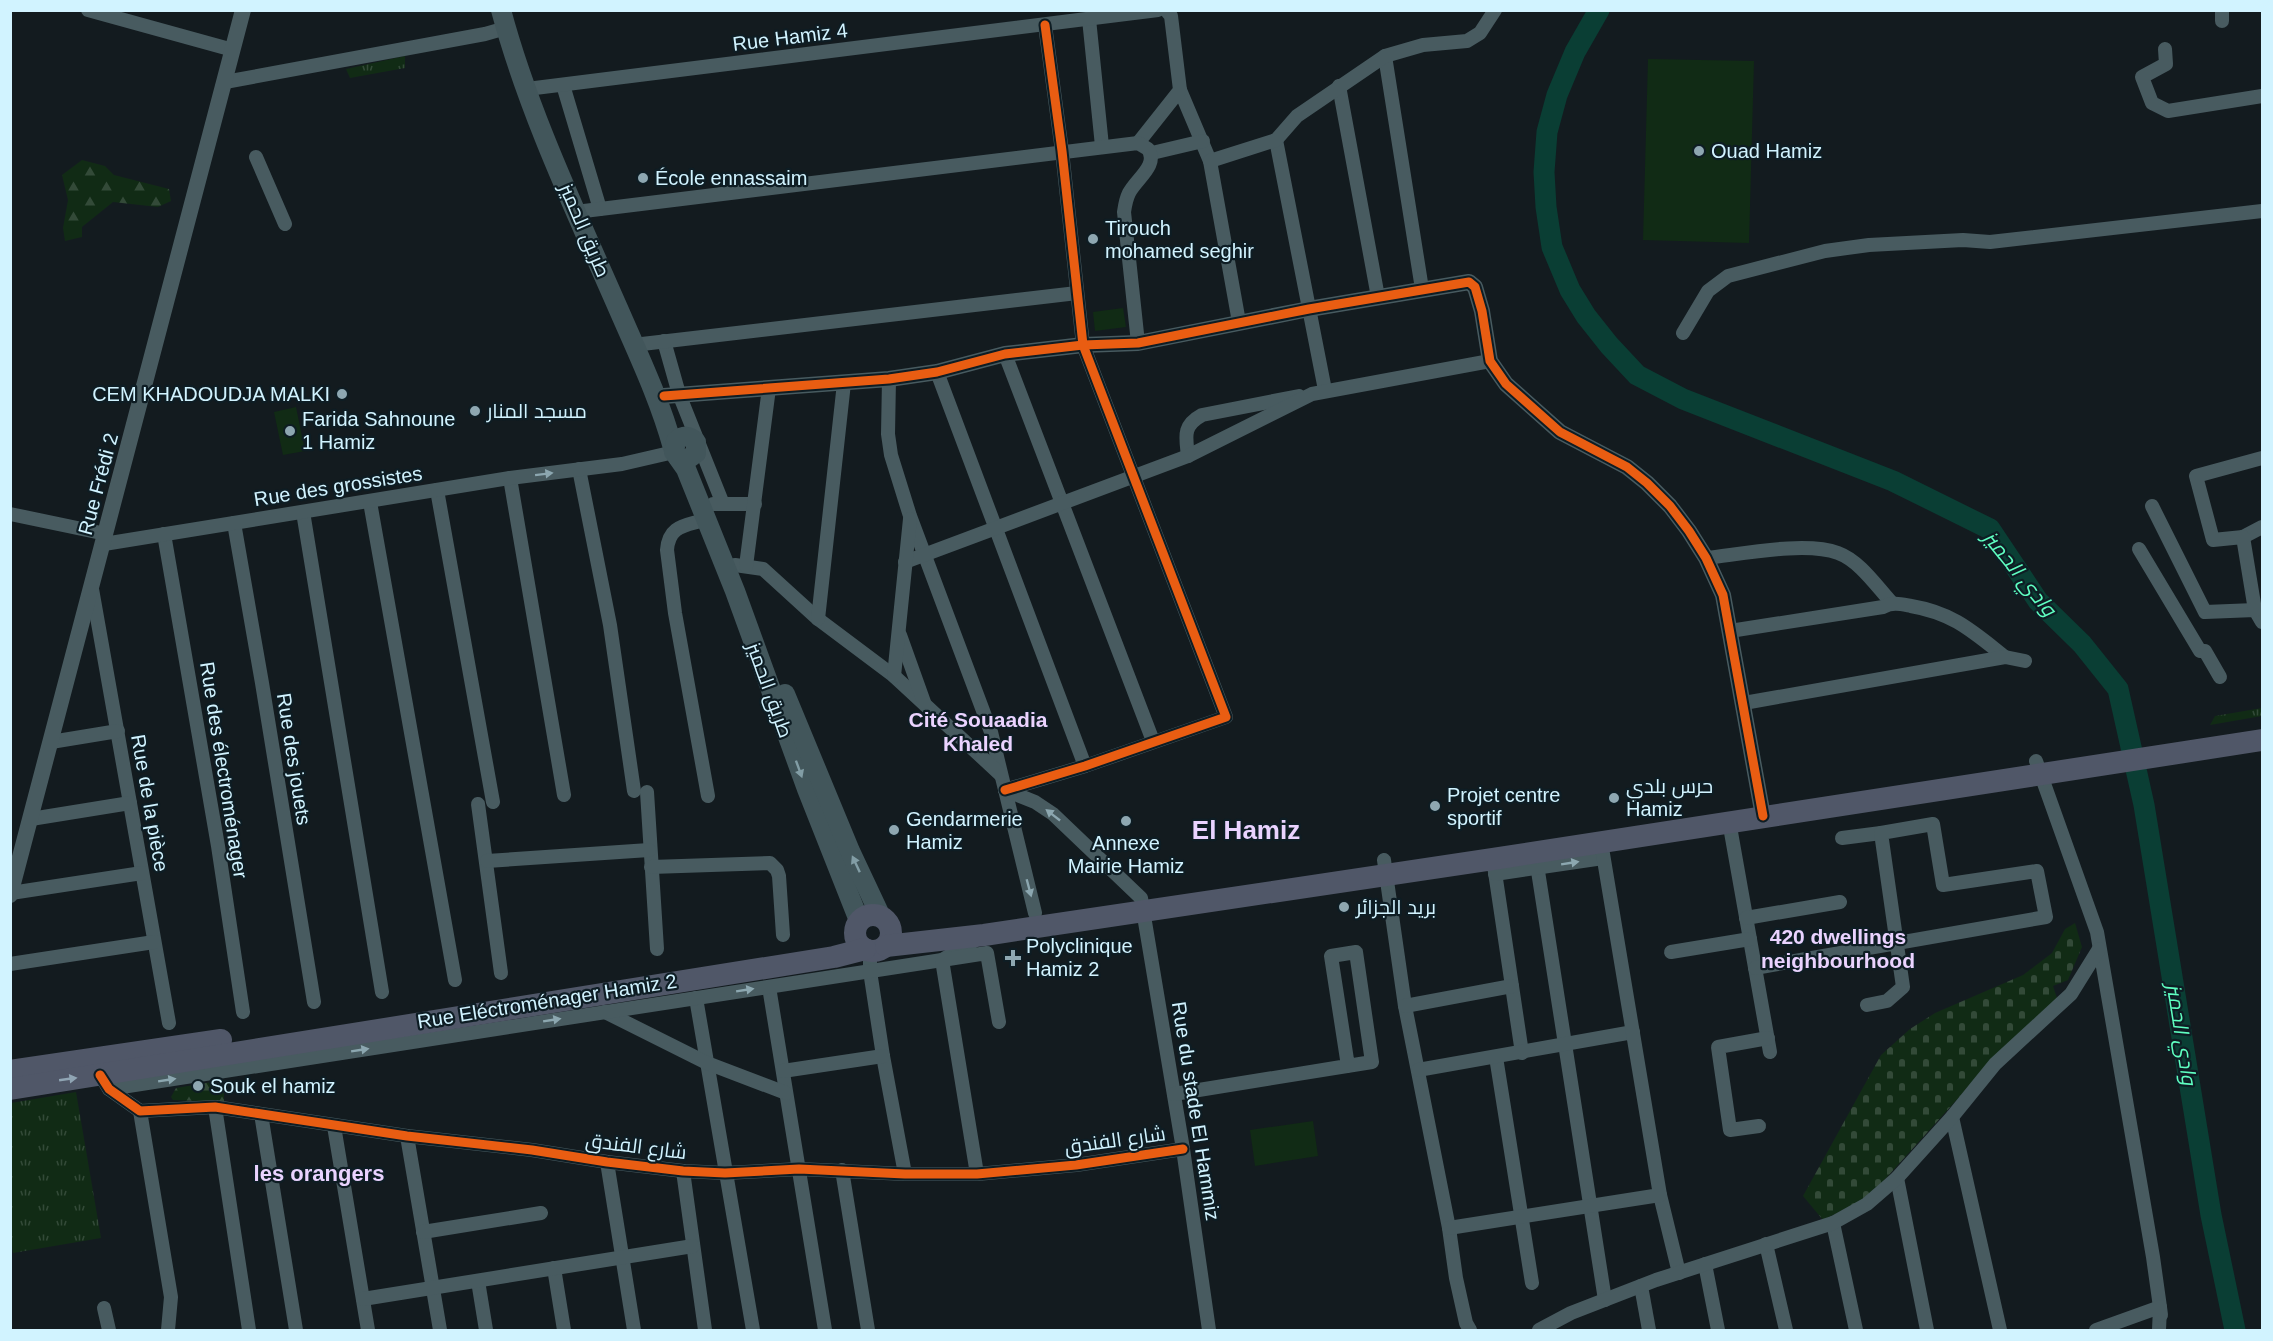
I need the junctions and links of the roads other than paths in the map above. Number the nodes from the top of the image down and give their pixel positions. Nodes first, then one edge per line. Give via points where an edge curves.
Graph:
1 (88, 10) edge
2 (243, 10) edge
3 (1158, 10) edge
4 (1166, 10) edge
5 (1496, 10) edge
6 (506, 16) edge
7 (1089, 19) junction
8 (1045, 24) junction
9 (2165, 49) dead end
10 (233, 50) junction
11 (1385, 56) junction
12 (225, 82) junction
13 (563, 85) junction
14 (1339, 86) junction
15 (535, 88) junction
16 (1180, 90) junction
17 (2262, 96) edge
18 (1276, 140) junction
19 (1203, 141) junction
20 (1138, 143) junction
21 (1102, 146) junction
22 (1062, 151) junction
23 (1152, 153) junction
24 (256, 157) dead end
25 (1210, 161) junction
26 (592, 210) junction
27 (2262, 211) edge
28 (285, 224) dead end
29 (1422, 289) junction
30 (1077, 293) junction
31 (1378, 297) junction
32 (1309, 309) junction
33 (1239, 322) junction
34 (1683, 333) dead end
35 (664, 341) junction
36 (1138, 343) junction
37 (642, 344) junction
38 (1083, 345) junction
39 (1005, 354) junction
40 (1490, 361) junction
41 (937, 372) junction
42 (890, 379) junction
43 (844, 383) junction
44 (769, 388) junction
45 (1318, 392) junction
46 (671, 395) junction
47 (681, 450) junction
48 (1188, 456) junction
49 (2262, 458) edge
50 (579, 469) junction
51 (1133, 475) junction
52 (510, 478) junction
53 (437, 490) junction
54 (369, 502) junction
55 (1063, 502) junction
56 (754, 504) junction
57 (2152, 506) dead end
58 (714, 509) junction
59 (303, 512) junction
60 (10, 514) edge
61 (910, 516) junction
62 (234, 523) junction
63 (997, 527) junction
64 (2262, 527) edge
65 (164, 534) junction
66 (2243, 537) junction
67 (105, 539) junction
68 (2139, 549) dead end
69 (926, 555) junction
70 (1706, 558) junction
71 (905, 562) junction
72 (741, 565) junction
73 (92, 589) junction
74 (2198, 598) junction
75 (1892, 603) junction
76 (2176, 611) junction
77 (2259, 616) edge
78 (818, 619) junction
79 (899, 631) junction
80 (1730, 631) junction
81 (2004, 657) junction
82 (2025, 661) dead end
83 (894, 676) junction
84 (2220, 677) dead end
85 (1744, 703) junction
86 (924, 704) junction
87 (2262, 725) edge
88 (118, 731) junction
89 (2262, 740) edge
90 (1153, 741) junction
91 (51, 742) junction
92 (2200, 742) junction
93 (1085, 766) junction
94 (2038, 768) junction
95 (1002, 776) junction
96 (1005, 790) junction
97 (564, 795) dead end
98 (708, 796) dead end
99 (493, 802) dead end
100 (130, 803) junction
101 (478, 804) dead end
102 (1762, 811) junction
103 (31, 819) junction
104 (1729, 821) junction
105 (1881, 833) junction
106 (1842, 838) dead end
107 (649, 850) junction
108 (1602, 850) junction
109 (1536, 860) junction
110 (487, 861) junction
111 (651, 867) junction
112 (1386, 867) junction
113 (1494, 867) junction
114 (142, 873) junction
115 (11, 894) edge
116 (1840, 902) dead end
117 (1142, 904) junction
118 (1035, 913) junction
119 (1746, 918) junction
120 (874, 934) junction
121 (783, 935) dead end
122 (984, 935) junction
123 (1750, 939) junction
124 (154, 942) junction
125 (1898, 943) junction
126 (657, 949) dead end
127 (2099, 949) junction
128 (1671, 952) dead end
129 (942, 960) junction
130 (10, 964) edge
131 (1755, 968) junction
132 (501, 973) dead end
133 (455, 980) dead end
134 (1512, 986) junction
135 (769, 987) junction
136 (382, 992) dead end
137 (696, 998) junction
138 (314, 1002) dead end
139 (1867, 1005) dead end
140 (1405, 1006) junction
141 (243, 1012) dead end
142 (606, 1012) junction
143 (169, 1023) dead end
144 (999, 1023) dead end
145 (1633, 1032) junction
146 (1564, 1045) junction
147 (1522, 1053) junction
148 (883, 1056) junction
149 (1496, 1057) junction
150 (707, 1064) junction
151 (1348, 1066) junction
152 (1418, 1070) junction
153 (10, 1071) edge
154 (783, 1071) junction
155 (105, 1082) junction
156 (10, 1089) edge
157 (786, 1093) junction
158 (1174, 1094) junction
159 (215, 1107) junction
160 (140, 1111) junction
161 (261, 1114) junction
162 (1952, 1117) junction
163 (334, 1125) junction
164 (1759, 1125) dead end
165 (407, 1136) junction
166 (1183, 1149) junction
167 (607, 1162) junction
168 (799, 1169) junction
169 (682, 1170) junction
170 (842, 1170) junction
171 (725, 1173) junction
172 (905, 1174) junction
173 (977, 1174) junction
174 (1896, 1178) junction
175 (1660, 1195) junction
176 (1589, 1206) junction
177 (542, 1213) dead end
178 (1520, 1218) junction
179 (1833, 1223) junction
180 (1449, 1228) junction
181 (423, 1232) junction
182 (1766, 1244) junction
183 (693, 1246) junction
184 (622, 1256) junction
185 (1705, 1264) junction
186 (554, 1268) junction
187 (1679, 1273) junction
188 (478, 1281) junction
189 (1532, 1283) dead end
190 (1641, 1286) junction
191 (433, 1288) junction
192 (363, 1299) junction
193 (1605, 1300) junction
194 (2160, 1307) junction
195 (104, 1308) dead end
196 (109, 1330) edge
197 (168, 1330) edge
198 (249, 1330) edge
199 (296, 1330) edge
200 (368, 1330) edge
201 (440, 1330) edge
202 (486, 1330) edge
203 (564, 1330) edge
204 (634, 1330) edge
205 (705, 1330) edge
206 (753, 1330) edge
207 (825, 1330) edge
208 (868, 1330) edge
209 (1209, 1330) edge
210 (1470, 1330) edge
211 (1539, 1330) edge
212 (1649, 1330) edge
213 (1718, 1330) edge
214 (1786, 1330) edge
215 (1856, 1330) edge
216 (1927, 1330) edge
217 (2000, 1330) edge
218 (2096, 1330) edge
219 (2159, 1330) edge
220 (2164, 1330) edge

1 - 10 street
2 - 10 street, Rue Frédi 2
3 - 7 street, Rue Hamiz 4
4 - 16 street via 1171,16
5 - 11 street via 1480,33 1467,41 1423,45
6 - 12 street via 485,34
6 - 15 main road, طريق الحميز
6 - 47 main road, طريق الحميز via 531,101
7 - 8 street, Rue Hamiz 4
7 - 21 street
8 - 13 street, Rue Hamiz 4
8 - 22 street
9 - 17 street via 2166,64 2142,77 2152,103 2168,111
10 - 12 street, Rue Frédi 2
11 - 14 street
11 - 29 street
12 - 67 street, Rue Frédi 2
13 - 15 street, Rue Hamiz 4
13 - 26 street
14 - 18 street via 1297,116
14 - 31 street
15 - 26 main road, طريق الحميز
16 - 19 street
16 - 20 street
18 - 25 street
18 - 32 street
19 - 23 street
19 - 25 street
20 - 21 street
20 - 23 street
21 - 22 street
22 - 26 street
22 - 30 street
23 - 36 street via 1151,164 1125,201
24 - 28 street
25 - 33 street
26 - 37 main road, طريق الحميز
27 - 34 street via 2002,240 1869,245 1825,251 1728,276 1708,291
29 - 31 street
29 - 40 street via 1472,284 1482,311
30 - 35 street
30 - 38 street
31 - 32 street
32 - 33 street
32 - 45 street
33 - 36 street
35 - 37 street
35 - 46 street
36 - 38 street
37 - 46 main road, طريق الحميز
38 - 39 street
38 - 51 street
39 - 41 street
39 - 55 street
40 - 45 street
40 - 70 street via 1506,384 1560,432 1619,463 1647,483 1670,506
41 - 42 street
41 - 63 street
42 - 43 street
42 - 61 street via 891,455
43 - 44 street
43 - 78 street
44 - 46 street
44 - 56 street
45 - 48 street
45 - 48 street via 1202,415 1188,427
46 - 47 main road, طريق الحميز
46 - 58 street
47 - 50 street, Rue des grossistes
47 - 58 main road, طريق الحميز
48 - 51 street
49 - 66 street via 2196,476 2213,540
52 -> 50 street, Rue des grossistes
50 - 107 street
51 - 55 street
51 - 90 street via 1226,717
52 - 53 street, Rue des grossistes
52 - 97 street
53 - 54 street, Rue des grossistes
53 - 99 street
54 - 59 street, Rue des grossistes
54 - 133 street
55 - 63 street
55 - 90 street
56 - 58 street
56 - 72 street
57 - 74 street
58 - 72 main road, طريق الحميز
58 - 98 street via 678,527 668,540 667,550
58 -> 120 main road, طريق الحميز via 735,591 779,714
59 - 62 street, Rue des grossistes
59 - 136 street
60 - 67 street
61 - 69 street
61 - 71 street
62 - 65 street, Rue des grossistes
62 - 138 street, Rue des jouets
63 - 69 street
63 - 93 street
64 - 66 street
65 - 67 street, Rue des grossistes
65 - 141 street, Rue des électroménager
66 - 77 street
67 - 73 street, Rue Frédi 2
68 - 76 street
69 - 71 street
69 - 95 street via 988,723
70 - 75 street via 1811,547 1840,553 1860,568
70 - 80 street via 1723,595
71 - 79 street
72 - 78 street via 763,569
120 -> 72 main road, طريق الحميز via 757,629
73 - 88 street, Rue de la pièce
73 - 91 street, Rue Frédi 2
74 - 76 street
74 - 77 street via 2205,612
75 - 80 street
75 - 81 street via 1928,609 1958,620
76 - 84 street
78 - 83 street
79 - 83 street
79 - 86 street
80 - 85 street
81 - 82 street
81 - 85 street
83 - 86 street
85 - 102 street
86 - 95 street
87 - 92 highway
88 - 91 street
88 - 100 street, Rue de la pièce
89 - 92 highway
90 - 93 street
91 - 103 street, Rue Frédi 2
92 - 94 highway
93 - 96 street
94 - 102 highway
94 - 127 street via 2097,932
95 - 96 street
117 -> 96 street via 1053,814
96 -> 118 street
100 - 103 street
100 - 114 street, Rue de la pièce
101 - 110 street
102 - 104 highway
102 - 112 highway
103 - 115 street, Rue Frédi 2
104 - 108 highway
104 - 119 street
105 - 106 street
105 - 125 street
105 - 125 street via 1934,824 1943,885 2037,871 2046,917
107 - 110 street
107 - 111 street
109 -> 108 highway
108 - 145 street
109 - 113 highway
109 - 146 street
110 - 132 street
111 - 121 street via 770,863 779,876
111 - 126 street
112 - 113 highway
112 - 117 highway
112 - 140 street
113 - 134 street
114 - 115 street
114 - 124 street, Rue de la pièce
116 - 119 street
117 - 118 highway
117 - 122 highway
117 - 158 street, Rue du stade El Hammiz
118 - 120 highway via 951,927
119 - 123 street
120 - 122 highway
120 - 129 street, Rue Eléctroménager Hamiz 2
120 - 135 street, Rue Eléctroménager Hamiz 2
120 - 148 street
120 - 153 highway via 799,954
120 - 155 highway via 811,960
122 - 129 street, Rue Eléctroménager Hamiz 2
123 - 128 street
123 - 131 street
124 - 130 street
124 - 143 street, Rue de la pièce
125 - 131 street
125 - 139 street via 1903,987 1887,1001
127 - 162 street via 2071,994 1995,1064
127 - 194 street
129 - 144 street via 987,953
129 - 173 street
131 - 164 street via 1769,1045 1718,1047 1730,1130
134 - 140 street
134 - 147 street
137 -> 135 street, Rue Eléctroménager Hamiz 2
135 - 154 street
137 - 142 street, Rue Eléctroménager Hamiz 2
137 - 150 street
140 - 152 street
142 - 150 street
155 -> 142 street, Rue Eléctroménager Hamiz 2
145 - 146 street
145 - 175 street
146 - 147 street
146 - 176 street
147 - 149 street
148 - 154 street
148 - 172 street
149 - 152 street
149 - 178 street
150 - 157 street
150 - 171 street
151 - 151 street via 1331,956 1356,952 1372,1062
151 - 158 street
152 - 180 street
154 - 157 street
156 -> 155 highway
155 - 160 street
157 - 168 street
158 - 166 street, Rue du stade El Hammiz
159 - 160 street, شارع الفندق
159 - 161 street, شارع الفندق
159 - 198 street
160 - 197 street via 171,1297
161 - 163 street, شارع الفندق
161 - 199 street
162 - 174 street
162 - 217 street
163 - 165 street, شارع الفندق
163 - 192 street
165 - 167 street, شارع الفندق
165 - 181 street
166 - 173 street, شارع الفندق
166 - 209 street, Rue du stade El Hammiz
167 - 169 street, شارع الفندق
167 - 184 street
168 - 170 street, شارع الفندق
168 - 171 street, شارع الفندق
168 - 207 street
169 - 171 street, شارع الفندق
169 - 183 street
170 - 172 street, شارع الفندق
170 - 208 street
171 - 206 street
172 - 173 street, شارع الفندق
174 - 179 street via 1867,1204
174 - 216 street
175 - 176 street
175 - 187 street
176 - 178 street
176 - 193 street
177 - 181 street
178 - 180 street
178 - 189 street
179 - 182 street
179 - 215 street
180 - 210 street via 1456,1278
181 - 191 street
182 - 185 street
182 - 214 street
183 - 184 street
183 - 205 street
184 - 186 street
184 - 204 street
185 - 187 street
185 - 213 street
186 - 188 street
186 - 203 street
187 - 190 street
188 - 191 street
188 - 202 street
190 - 193 street
190 - 212 street
191 - 192 street
191 - 201 street
192 - 200 street
193 - 211 street
194 - 218 street
194 - 219 street
194 - 220 street
195 - 196 street

